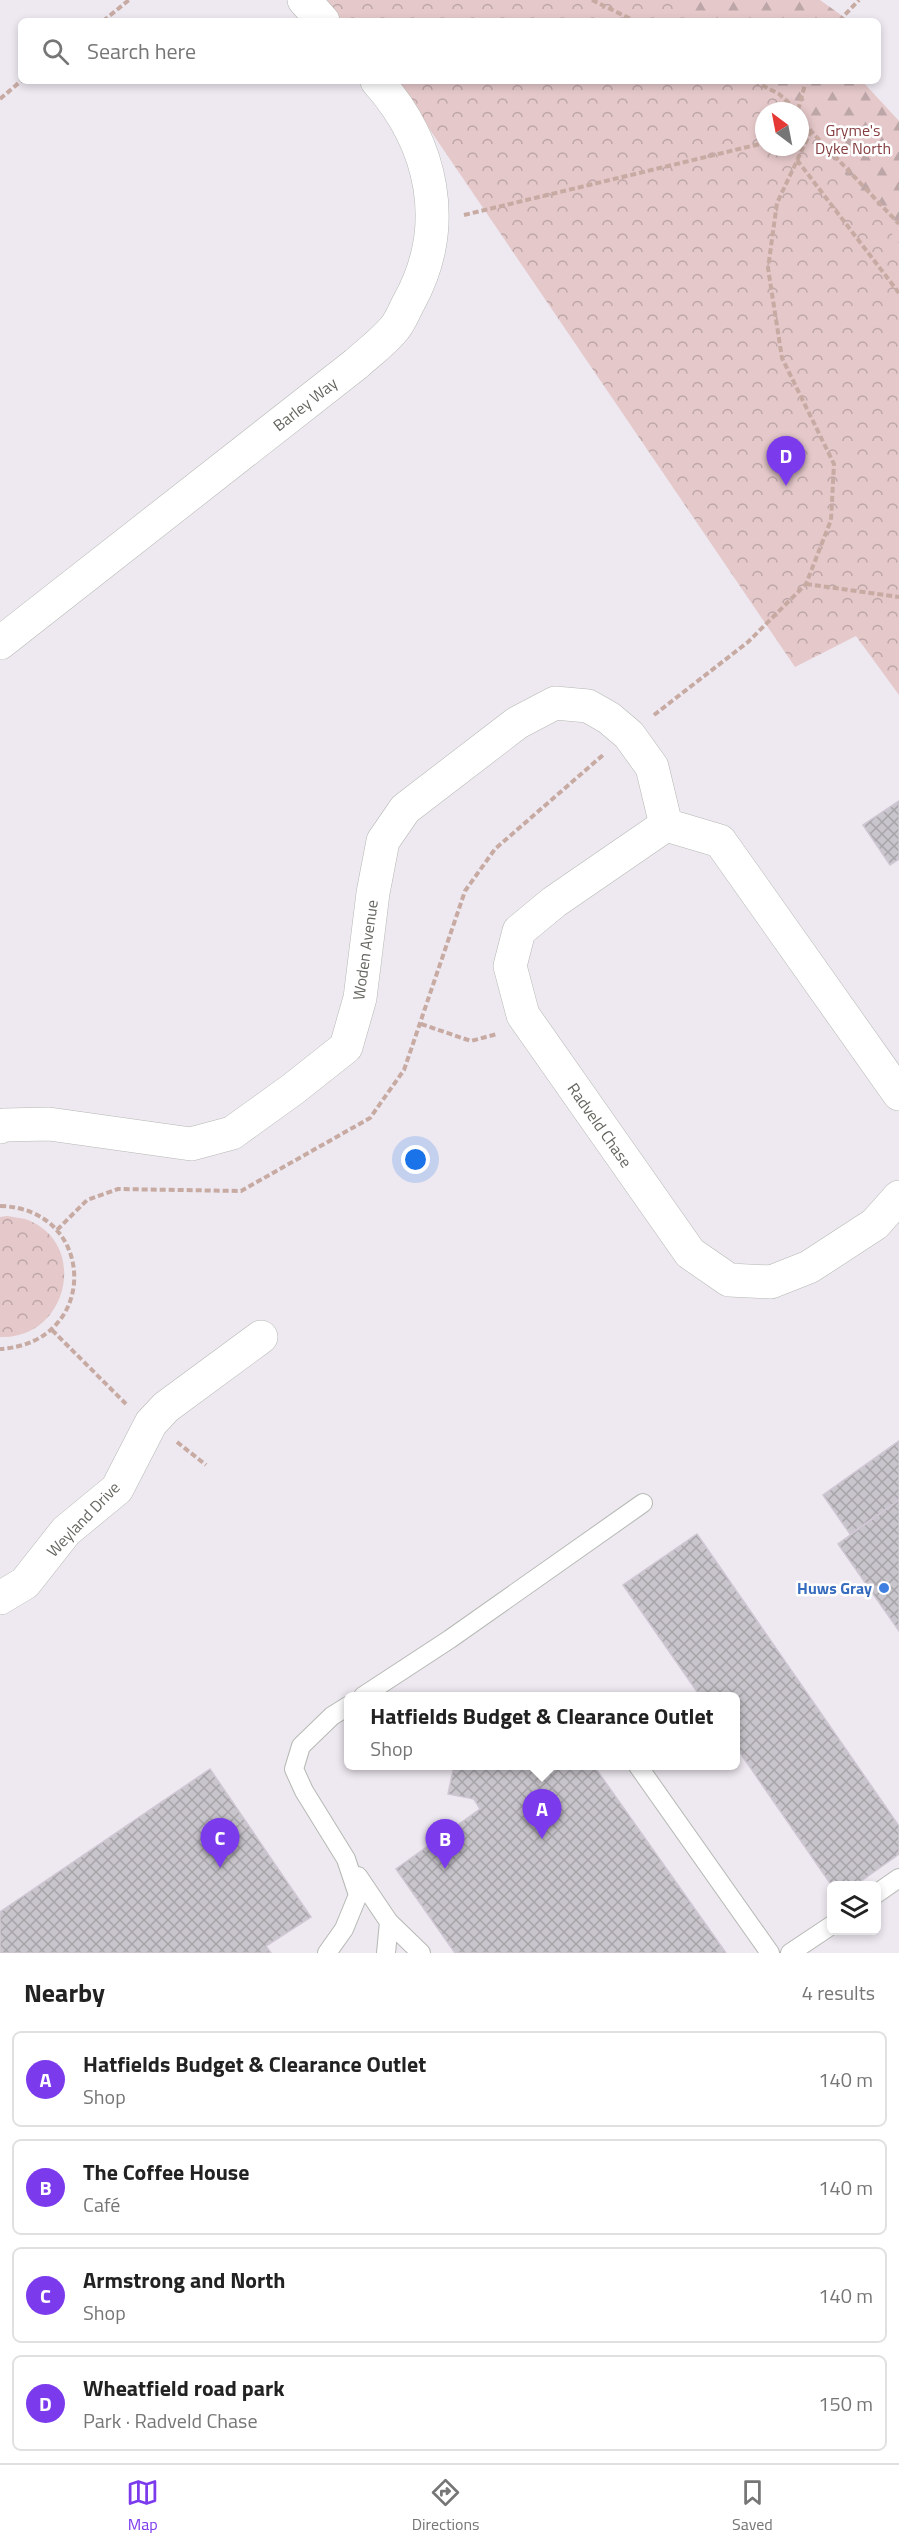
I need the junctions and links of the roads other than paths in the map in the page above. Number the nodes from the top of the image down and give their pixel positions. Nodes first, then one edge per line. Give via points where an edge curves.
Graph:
1 (304, 0) edge
2 (320, 18) edge
3 (380, 84) edge
4 (0, 643) edge
5 (666, 825) junction
6 (899, 1094) edge
7 (0, 1127) edge
8 (899, 1197) edge
9 (261, 1337) dead end
10 (643, 1503) dead end
11 (0, 1598) edge
12 (369, 1692) edge
13 (344, 1708) edge
14 (641, 1770) edge
15 (346, 1859) junction
16 (899, 1878) edge
17 (881, 1891) edge
18 (389, 1922) junction
19 (827, 1928) edge
20 (327, 1953) edge
21 (386, 1953) edge
22 (421, 1953) edge
23 (770, 1953) edge
24 (790, 1953) edge

1 - 2 street
3 - 4 street, Barley Way via 396,102 425,161 434,222 431,246 417,288 395,329 356,364
5 - 6 street via 720,841
5 - 7 street, Woden Avenue via 652,767 629,735 588,706 555,703 517,723 405,809 383,841 360,998 346,1047 293,1089 232,1132 191,1144 49,1124
5 - 8 street, Radveld Chase via 554,902 519,931 510,966 523,1015 690,1253 729,1280 771,1282 809,1267 875,1224
9 - 11 street, Weyland Drive via 166,1407 151,1423 117,1489 66,1531 25,1583
10 - 12 lane
13 - 15 lane via 301,1746 294,1769 303,1791
14 - 23 lane
15 - 18 lane
15 - 20 lane via 358,1895 344,1929
16 - 17 lane
18 - 21 lane
18 - 22 lane
19 - 24 lane

